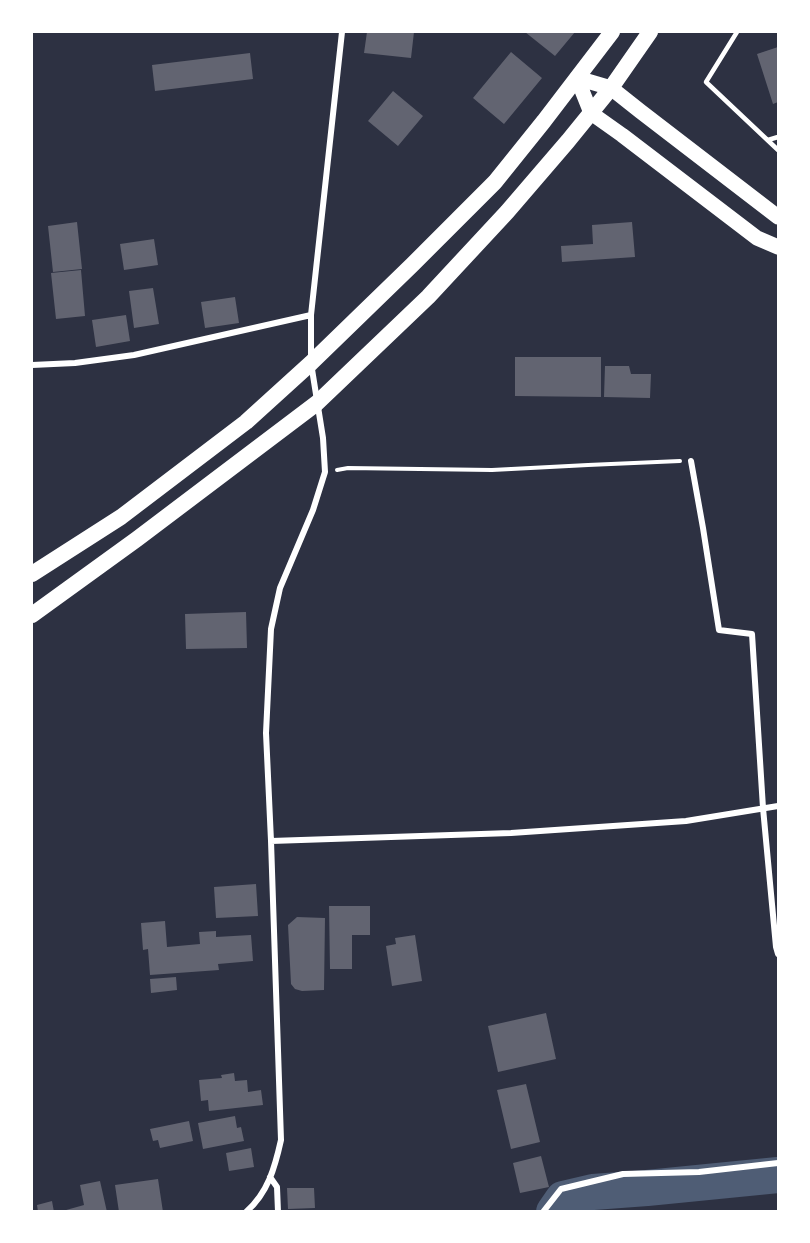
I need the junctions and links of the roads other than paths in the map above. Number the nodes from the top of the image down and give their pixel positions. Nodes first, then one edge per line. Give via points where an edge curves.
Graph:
1 (342, 32) edge
2 (612, 32) edge
3 (650, 32) edge
4 (736, 32) edge
5 (576, 78) junction
6 (611, 88) junction
7 (591, 113) junction
8 (778, 137) edge
9 (768, 141) junction
10 (778, 150) edge
11 (778, 218) edge
12 (778, 247) edge
13 (310, 315) junction
14 (311, 363) junction
15 (32, 365) edge
16 (317, 403) junction
17 (691, 461) road end
18 (32, 574) edge
19 (32, 615) edge
20 (778, 806) edge
21 (763, 808) junction
22 (271, 841) junction
23 (778, 954) edge
24 (778, 1162) edge
25 (270, 1178) junction
26 (246, 1212) edge
27 (278, 1212) edge
28 (543, 1212) edge

1 - 13 street
2 - 5 highway
3 - 6 highway
4 - 9 lane via 706,82
5 - 6 main road
5 - 7 main road
5 - 14 highway via 495,182
6 - 7 highway
6 - 11 main road
7 - 12 main road via 757,238
7 - 16 highway via 515,204 428,297
8 - 9 lane
9 - 10 lane
13 - 14 street
13 - 15 street via 134,355
14 - 16 street
14 - 18 highway via 246,422 122,517
16 - 19 highway
16 - 22 street via 325,472 314,510 280,588 271,629 266,733
17 - 21 street via 719,630 752,634
20 - 21 street
21 - 22 street via 686,821 523,832
21 - 23 street
22 - 25 street via 281,1140
24 - 28 street via 699,1172 623,1174 561,1189
25 - 26 street
25 - 27 street via 276,1187

